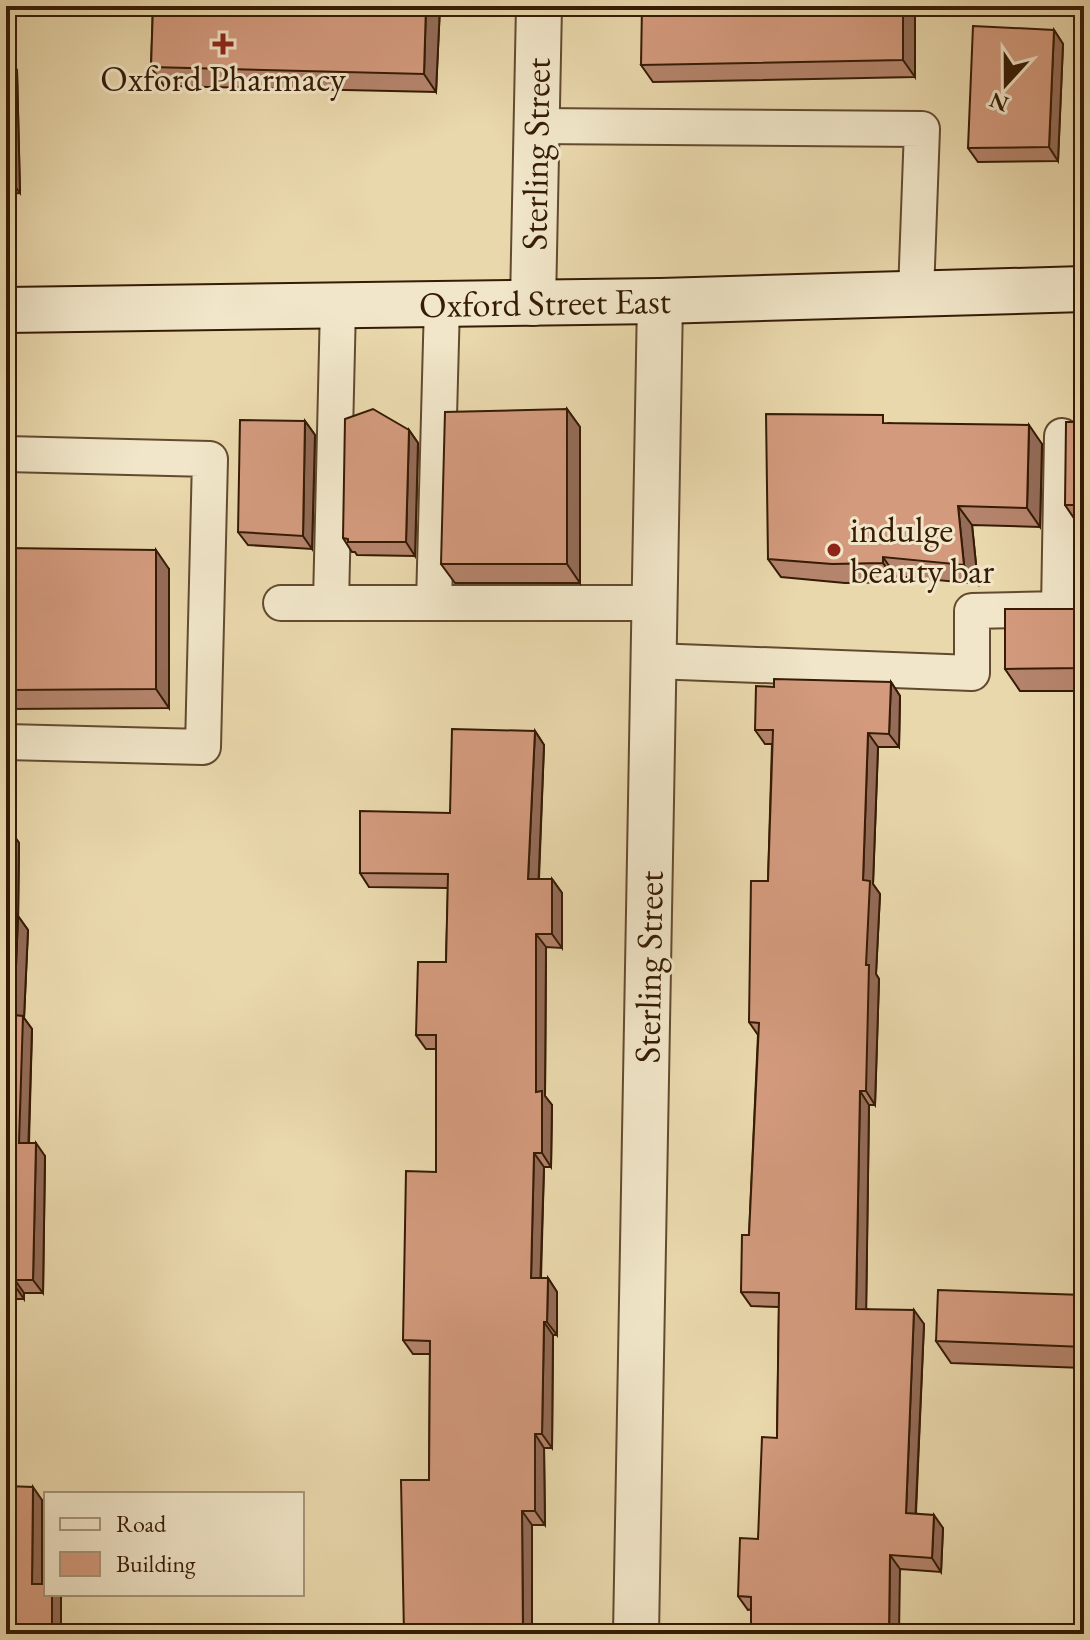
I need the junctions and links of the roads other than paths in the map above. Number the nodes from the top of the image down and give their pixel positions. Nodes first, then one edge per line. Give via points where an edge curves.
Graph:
1 (539, 6) edge
2 (536, 126) junction
3 (1084, 289) edge
4 (916, 293) junction
5 (660, 301) junction
6 (533, 303) junction
7 (442, 304) junction
8 (338, 306) junction
9 (6, 310) edge
10 (1062, 436) edge
11 (6, 454) edge
12 (331, 602) junction
13 (281, 603) dead end
14 (434, 603) junction
15 (654, 603) junction
16 (653, 661) junction
17 (6, 742) edge
18 (636, 1634) edge

1 - 2 street, Sterling Street
2 - 4 lane via 922,129
2 - 6 street, Sterling Street
3 - 4 street, Oxford Street East
4 - 5 street, Oxford Street East
5 - 6 street, Oxford Street East
5 - 15 street, Sterling Street
6 - 7 street, Oxford Street East
7 - 8 street, Oxford Street East
7 - 14 lane
8 - 9 street, Oxford Street East
8 - 12 lane
10 - 16 lane via 1059,609 972,611 972,673
11 - 17 lane via 210,459 203,747
12 - 13 lane
12 - 14 lane
14 - 15 lane
15 - 16 street, Sterling Street
16 - 18 street, Sterling Street

